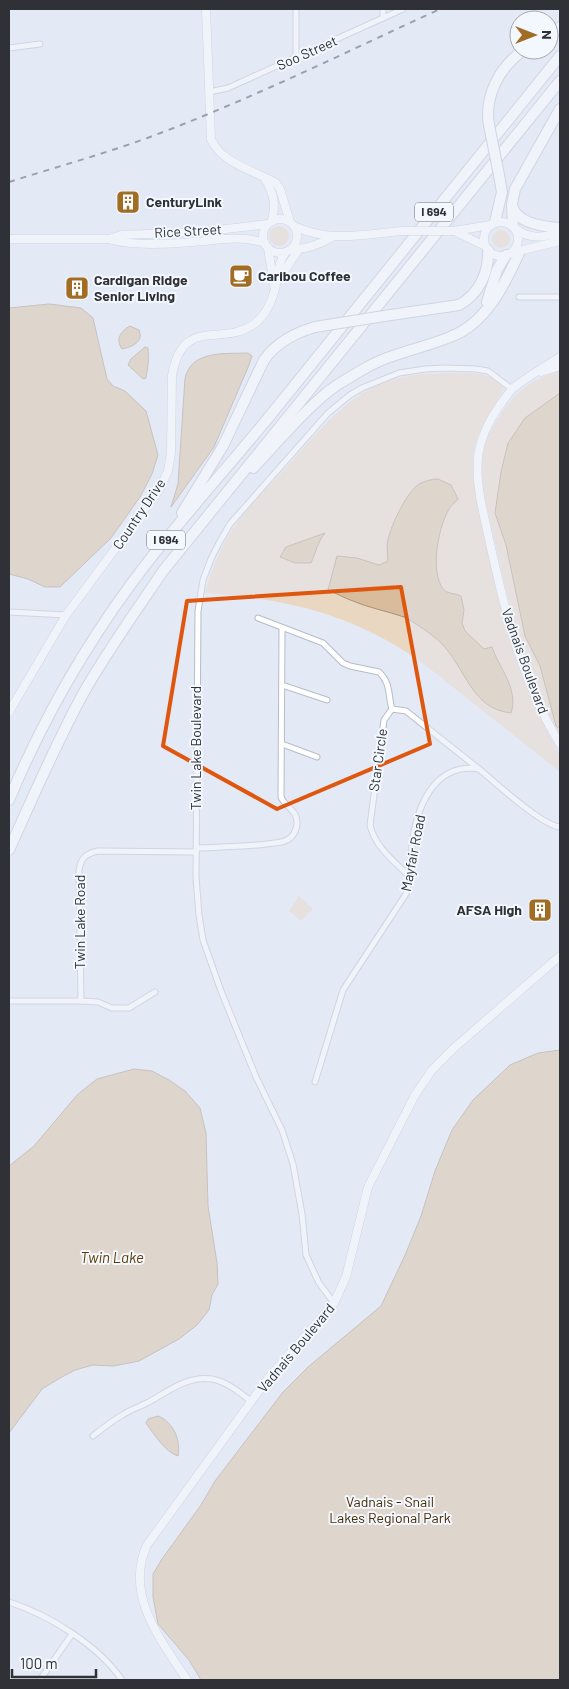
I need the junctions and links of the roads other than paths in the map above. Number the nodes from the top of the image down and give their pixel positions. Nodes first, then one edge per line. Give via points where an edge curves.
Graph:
1 (206, 9) edge
2 (296, 9) edge
3 (383, 9) edge
4 (403, 9) edge
5 (383, 18) junction
6 (40, 44) dead end
7 (9, 48) edge
8 (560, 56) edge
9 (296, 58) junction
10 (513, 60) edge
11 (560, 81) edge
12 (209, 92) junction
13 (560, 109) edge
14 (266, 179) junction
15 (512, 208) junction
16 (270, 222) junction
17 (292, 224) junction
18 (493, 224) junction
19 (514, 228) junction
20 (560, 228) edge
21 (454, 231) junction
22 (560, 233) edge
23 (332, 237) junction
24 (9, 239) edge
25 (108, 239) junction
26 (560, 241) edge
27 (266, 245) junction
28 (487, 248) junction
29 (292, 250) junction
30 (512, 253) junction
31 (276, 285) junction
32 (519, 297) dead end
33 (560, 297) edge
34 (560, 358) edge
35 (560, 366) edge
36 (535, 374) junction
37 (512, 389) junction
38 (197, 527) junction
39 (127, 591) junction
40 (9, 612) edge
41 (66, 615) junction
42 (258, 618) dead end
43 (282, 628) junction
44 (282, 684) junction
45 (327, 700) dead end
46 (392, 709) junction
47 (9, 712) edge
48 (282, 744) junction
49 (560, 744) edge
50 (317, 757) dead end
51 (479, 769) junction
52 (9, 800) edge
53 (560, 827) edge
54 (9, 850) edge
55 (196, 850) junction
56 (409, 876) junction
57 (560, 956) edge
58 (155, 992) dead end
59 (9, 1001) edge
60 (81, 1001) junction
61 (315, 1082) dead end
62 (334, 1303) junction
63 (252, 1402) junction
64 (93, 1436) dead end
65 (9, 1602) edge
66 (72, 1634) junction
67 (40, 1680) edge
68 (122, 1680) edge
69 (187, 1680) edge

1 - 12 street
2 - 9 street
3 - 5 street
4 - 5 street, Soo Street
5 - 9 street, Soo Street
6 - 7 street
8 - 39 highway, I 694
9 - 12 street, Soo Street via 228,88
10 - 18 highway, bridge via 495,84 488,106 502,192
11 - 38 highway, I 694
12 - 14 street via 212,142 223,154
13 - 15 highway via 520,179
14 - 16 street via 275,207
14 - 17 street via 278,185
15 - 19 highway
15 - 20 highway via 520,218
16 - 17 street via 282,219
16 - 25 street, Rice Street via 200,232 121,234
16 - 27 street via 264,233
17 - 23 street via 308,233
17 - 29 street via 297,236
18 - 19 street via 507,222
18 - 21 street
18 - 28 street via 484,234
19 - 22 street via 532,237
19 - 30 street via 518,239
21 - 23 street, bridge via 403,231
21 - 28 street
23 - 29 street
24 - 25 street, Rice Street
25 - 27 street, Rice Street via 121,243 180,243 245,238
26 - 30 street
27 - 29 street via 276,252
27 - 31 street
28 - 30 street via 497,255
28 - 39 highway, bridge via 488,266 481,282 468,300 459,305 315,327 280,342 264,360 215,462
29 - 31 street
29 - 31 street, Country Drive via 280,263
30 - 38 highway via 509,274 478,321 452,337 380,360 325,394
31 - 41 street, Country Drive via 265,313 253,324 236,331 199,337 181,351 172,376 172,440 168,470 159,490
32 - 33 street
34 - 36 street
35 - 36 street
36 - 37 street
37 - 49 street, Vadnais Boulevard via 481,439 476,460 478,483 509,623 538,704
37 - 55 street, Twin Lake Boulevard via 492,374 470,369 408,371 368,385 328,413 230,524 208,566 198,611
38 - 54 highway, I 694 via 163,571 90,683 51,756
39 - 52 highway, I 694 via 64,689
40 - 41 street
41 - 47 street, Country Drive
42 - 43 street
43 - 44 street
43 - 46 street via 323,643 343,663 382,674 390,690
44 - 45 street
44 - 48 street
46 - 51 street via 406,711
46 - 56 street, Star Circle via 384,720 370,825 379,846
48 - 50 street
48 - 55 street via 281,797 296,815 297,826 293,835 284,841 252,846
51 - 53 street via 527,808
51 - 56 street, Mayfair Road via 451,772 431,787 416,824
55 - 60 street, Twin Lake Road via 98,851 84,856 79,870
55 - 62 street, Twin Lake Boulevard via 197,896 203,940 256,1077 282,1130 293,1164 306,1255 319,1283
56 - 61 street, Mayfair Road via 406,894 343,990
57 - 62 street, Vadnais Boulevard via 442,1059 423,1082 368,1187 346,1277
58 - 60 street via 129,1008
59 - 60 street
62 - 63 street, Vadnais Boulevard via 283,1360
63 - 64 street via 219,1381 194,1379 126,1412
63 - 69 street, Vadnais Boulevard via 151,1539 142,1560 141,1588 148,1617
65 - 66 street
66 - 67 street
66 - 68 street via 102,1657

